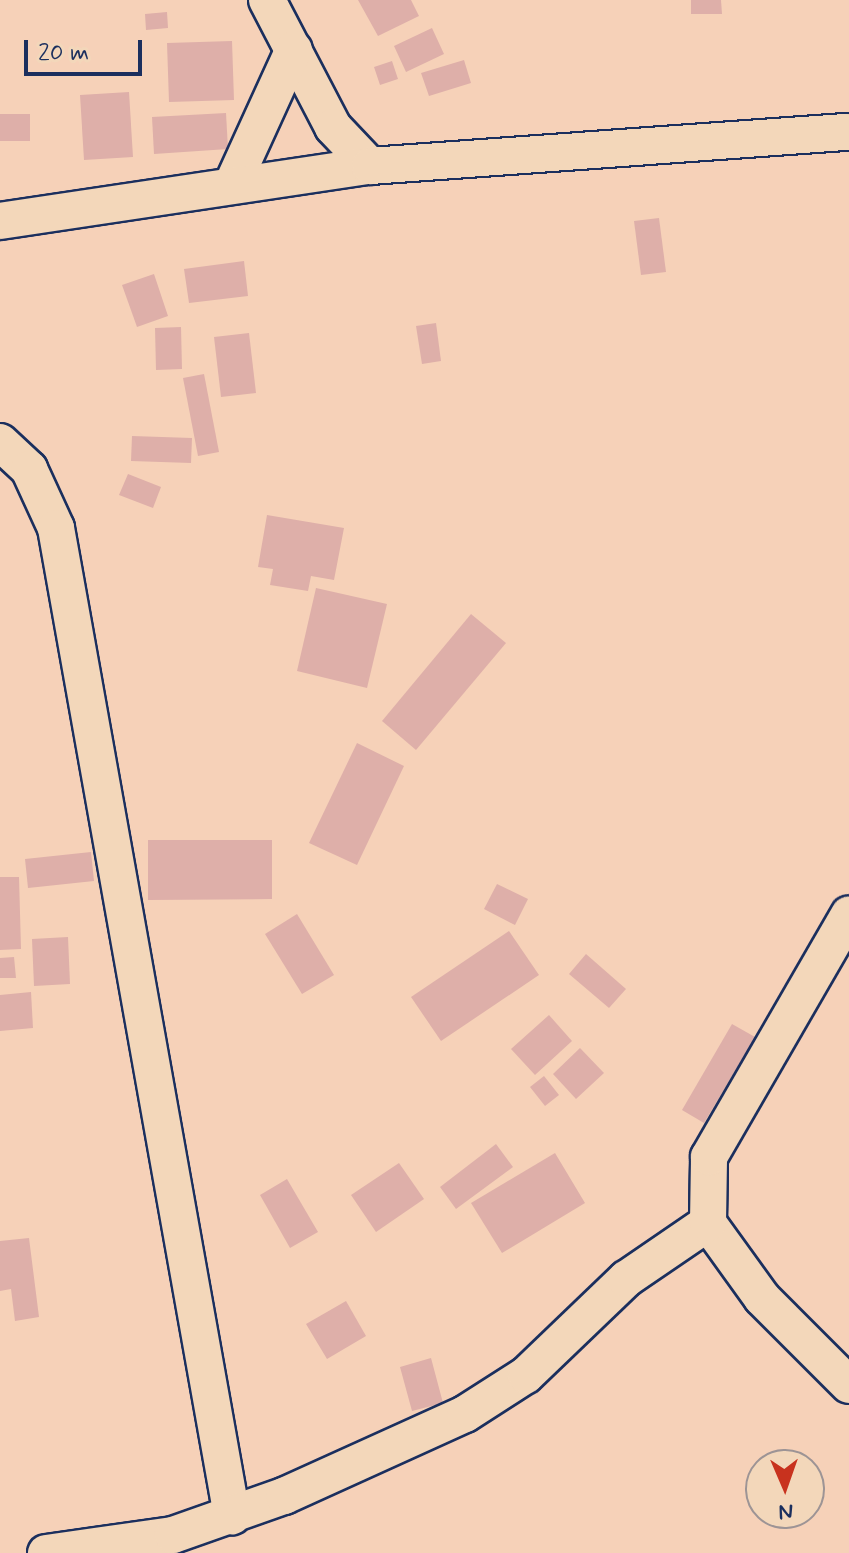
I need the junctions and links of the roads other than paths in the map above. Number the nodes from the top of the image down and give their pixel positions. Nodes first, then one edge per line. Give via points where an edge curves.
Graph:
1 (267, 0) edge
2 (294, 49) junction
3 (849, 132) edge
4 (370, 166) junction
5 (232, 185) junction
6 (0, 221) edge
7 (0, 442) edge
8 (849, 915) edge
9 (708, 1223) junction
10 (849, 1385) edge
11 (232, 1516) junction
12 (46, 1553) edge

1 - 2 street
2 - 4 street via 333,127
2 - 5 street
3 - 4 street
4 - 5 street
5 - 6 street
7 - 11 street via 29,469 56,528
8 - 9 street via 709,1157
9 - 10 street via 762,1298
9 - 11 street via 626,1279 526,1375 465,1414
11 - 12 street via 159,1538

